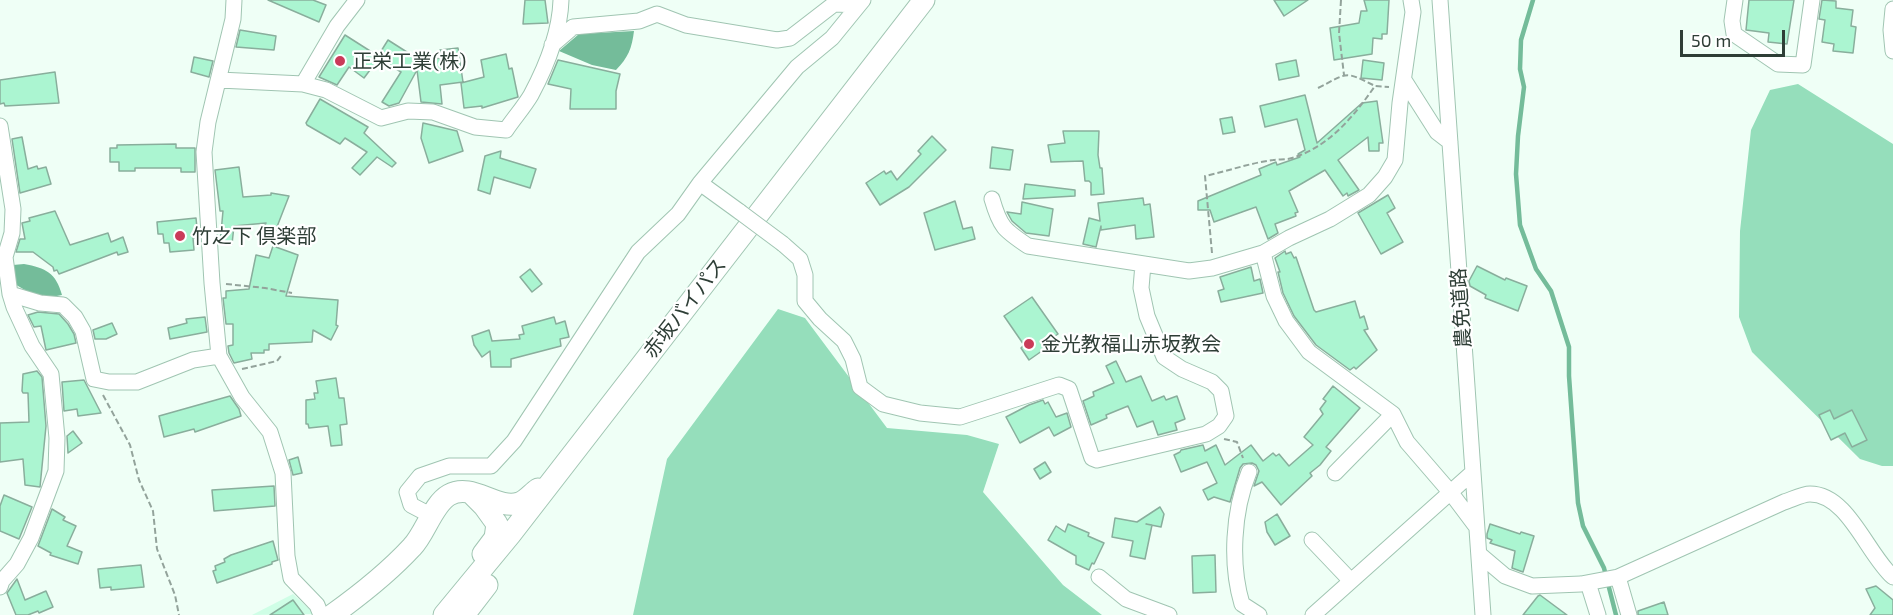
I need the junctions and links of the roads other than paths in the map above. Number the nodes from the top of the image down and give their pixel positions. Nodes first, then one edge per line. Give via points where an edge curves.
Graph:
1 (234, 0) edge
2 (357, 0) edge
3 (561, 0) edge
4 (924, 0) edge
5 (934, 0) edge
6 (1411, 0) edge
7 (1440, 0) edge
8 (1735, 0) edge
9 (1812, 0) edge
10 (861, 3) edge
11 (1893, 9) edge
12 (552, 45) junction
13 (1893, 51) edge
14 (219, 80) junction
15 (303, 84) junction
16 (1403, 84) junction
17 (0, 126) edge
18 (1450, 142) junction
19 (700, 183) junction
20 (992, 199) dead end
21 (1263, 253) junction
22 (3, 255) edge
23 (1143, 264) junction
24 (10, 294) junction
25 (219, 356) junction
26 (1393, 414) junction
27 (1249, 472) road end
28 (1472, 473) junction
29 (1335, 474) dead end
30 (555, 476) junction
31 (471, 493) junction
32 (1451, 493) junction
33 (432, 516) junction
34 (1476, 526) junction
35 (522, 529) junction
36 (1312, 540) dead end
37 (1479, 554) junction
38 (1099, 577) dead end
39 (1615, 577) junction
40 (1893, 577) edge
41 (1351, 581) junction
42 (1591, 582) junction
43 (0, 587) edge
44 (1241, 610) edge
45 (321, 615) edge
46 (332, 615) edge
47 (437, 615) edge
48 (444, 615) edge
49 (454, 615) edge
50 (464, 615) edge
51 (1169, 615) edge
52 (1259, 615) edge
53 (1313, 615) edge
54 (1483, 615) edge
55 (1598, 615) edge
56 (1629, 615) edge

1 - 14 street
2 - 15 street
3 - 12 street
4 - 30 highway, 赤坂バイパス
5 - 35 highway, 赤坂バイパス
6 - 16 street via 1413,12
7 - 18 street, 農免道路
8 - 9 street via 1734,34 1778,64 1803,65
10 - 12 street via 834,4 790,38 777,40 686,25 657,14 639,21 573,27
10 - 19 street via 832,38 797,67
11 - 13 street
12 - 15 street via 531,96 506,130 475,127 433,112 408,111 381,118 326,90
14 - 15 street
14 - 25 street via 204,152
16 - 18 street via 1437,132
16 - 21 street via 1395,160 1385,177 1369,195
17 - 22 street via 13,209 12,232
18 - 28 street, 農免道路
19 - 23 street, bridge via 801,259 805,301 844,341 861,387 883,404 960,417 1059,385 1069,389 1092,458 1097,460 1206,434 1226,416 1221,391 1212,382 1164,357 1147,316 1141,288
19 - 33 street via 678,214 638,252 514,441 491,466 449,466 420,476 407,492 411,506
20 - 23 street via 998,221 1028,246
21 - 23 street via 1189,271
21 - 26 street via 1274,296 1309,351
22 - 24 street
24 - 25 street via 40,303 63,304 83,331 94,379 137,382 193,360
24 - 43 street via 32,346 51,374 56,471 31,538
25 - 45 street via 242,397 270,432 283,474 291,578 317,605
26 - 29 street
26 - 32 street via 1407,442
27 - 44 street via 1235,517
28 - 32 street
28 - 34 street, 農免道路
30 - 31 highway via 521,502 506,504
30 - 48 highway, 赤坂バイパス
31 - 33 highway via 448,495
31 - 47 highway via 497,524 495,538
32 - 34 street
32 - 41 street
33 - 46 highway via 414,546 361,595
34 - 37 street, 農免道路
35 - 49 highway, 赤坂バイパス
35 - 50 highway via 501,567
36 - 41 street
37 - 42 street via 1505,576 1532,586
37 - 54 street, 農免道路
38 - 51 street via 1126,599
39 - 40 street via 1809,494 1829,498 1848,515
39 - 42 street
39 - 56 street
41 - 53 street
42 - 55 street
44 - 52 street

